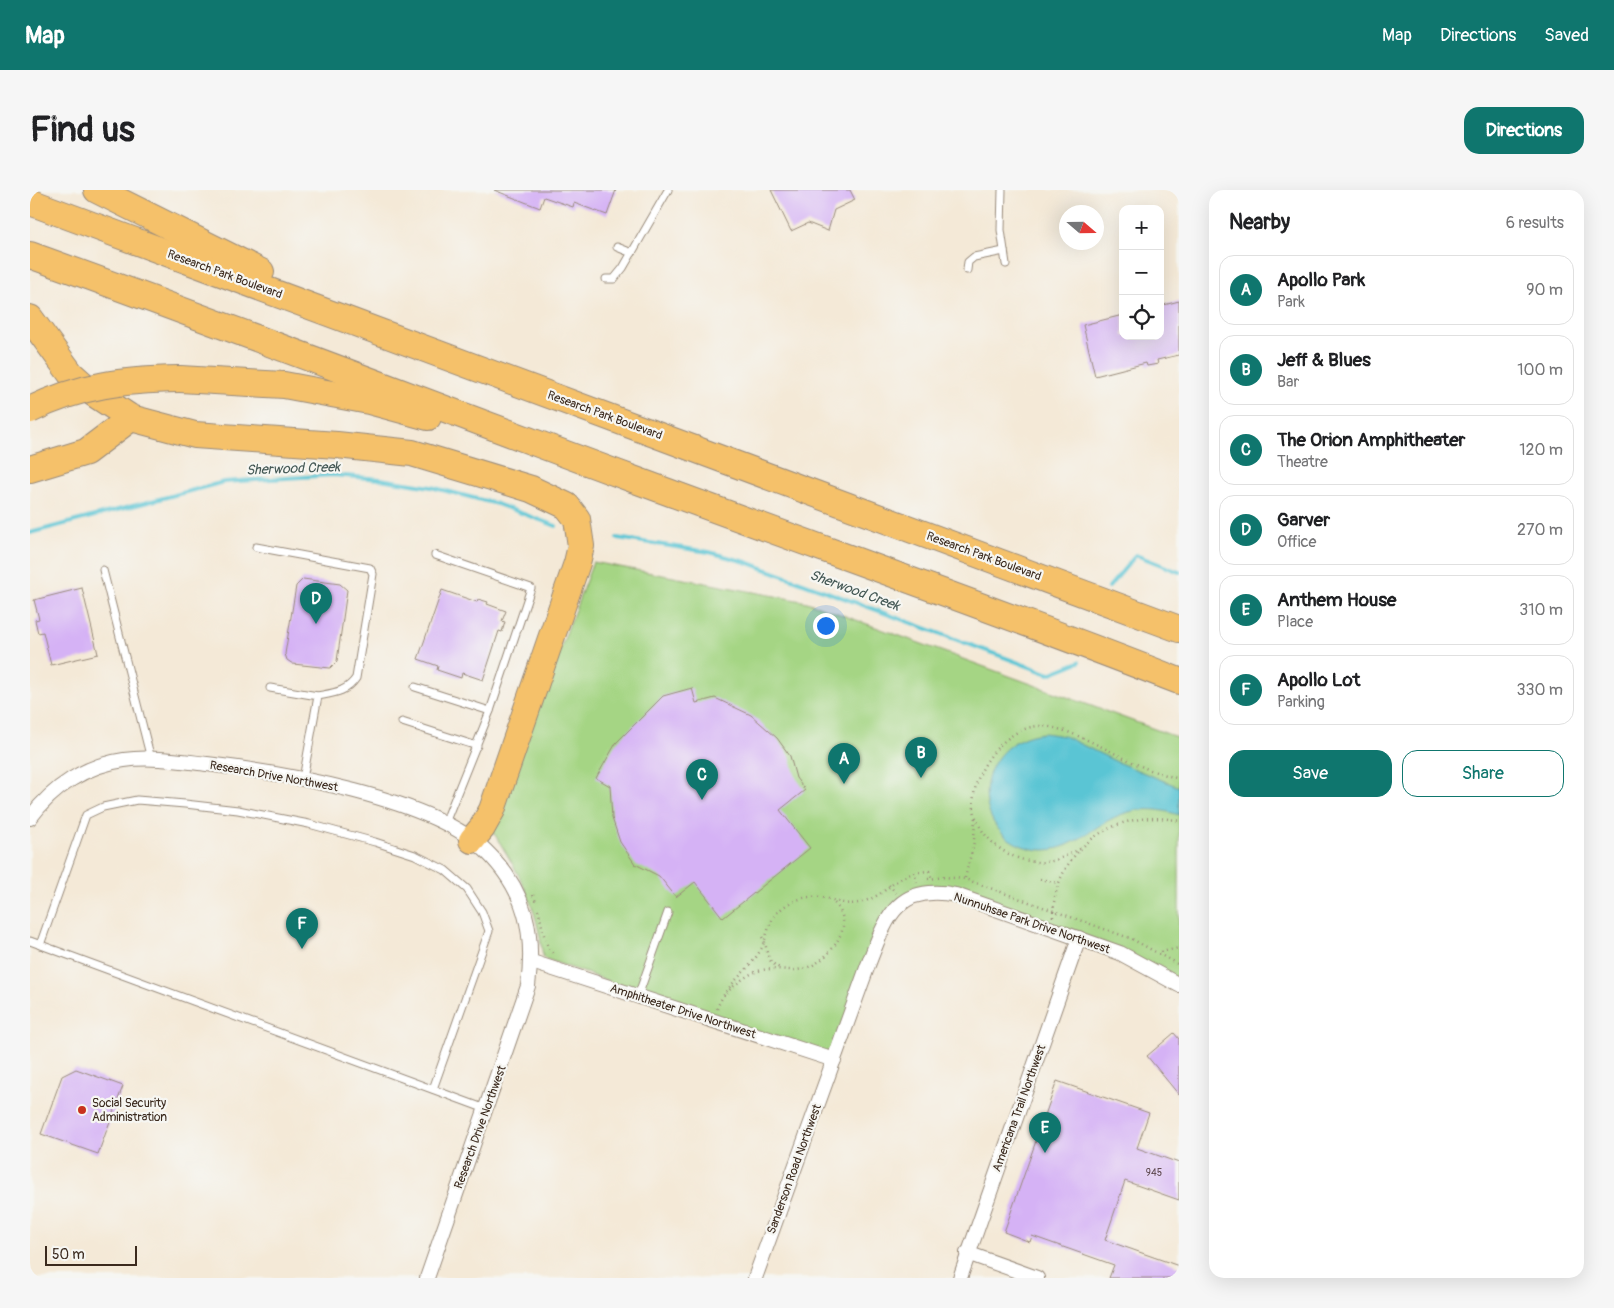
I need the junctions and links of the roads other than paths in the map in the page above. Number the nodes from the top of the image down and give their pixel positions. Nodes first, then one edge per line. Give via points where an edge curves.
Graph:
1 (97, 190) edge
2 (668, 190) edge
3 (1002, 190) edge
4 (30, 202) edge
5 (617, 247) dead end
6 (1004, 251) junction
7 (632, 252) junction
8 (30, 255) edge
9 (1006, 264) dead end
10 (967, 270) dead end
11 (606, 278) dead end
12 (30, 318) edge
13 (389, 334) junction
14 (30, 410) edge
15 (130, 418) junction
16 (563, 452) junction
17 (30, 469) edge
18 (256, 547) dead end
19 (435, 555) dead end
20 (103, 570) dead end
21 (1179, 629) edge
22 (1179, 681) edge
23 (415, 687) dead end
24 (270, 688) dead end
25 (318, 696) junction
26 (490, 711) junction
27 (402, 722) dead end
28 (477, 746) junction
29 (151, 759) junction
30 (303, 779) junction
31 (30, 818) edge
32 (445, 823) junction
33 (472, 840) junction
34 (668, 912) dead end
35 (1079, 938) junction
36 (30, 941) edge
37 (40, 945) junction
38 (532, 962) junction
39 (1179, 984) edge
40 (638, 996) junction
41 (834, 1060) junction
42 (433, 1089) junction
43 (487, 1109) junction
44 (967, 1253) junction
45 (427, 1278) edge
46 (755, 1278) edge
47 (960, 1278) edge
48 (1037, 1278) edge

1 - 13 highway
2 - 7 lane
3 - 6 lane
4 - 13 highway, Research Park Boulevard
5 - 7 lane
6 - 9 lane
6 - 10 lane via 974,257 968,262
7 - 11 lane via 614,279
8 - 16 highway
12 - 15 highway via 71,374
13 - 21 highway, Research Park Boulevard
14 - 16 highway, bridge via 54,398 93,386 136,380 284,385 369,401
15 - 17 highway via 86,452
15 - 33 highway via 195,435 337,444 412,453 531,489 573,512 581,534 578,563 492,810
16 - 22 highway
18 - 25 lane via 370,568 373,574 356,678 338,693
19 - 26 lane via 531,588
20 - 29 lane
23 - 26 lane
24 - 25 lane
25 - 30 lane
26 - 28 lane
27 - 28 lane
28 - 32 lane
29 - 30 street, Research Drive Northwest via 243,768
29 - 31 street, Research Drive Northwest via 124,760 86,771 58,788
30 - 32 street, Research Drive Northwest via 390,802
32 - 33 street, Research Drive Northwest
33 - 38 street, Research Drive Northwest via 496,862 522,903 530,935
34 - 40 lane
35 - 39 street, Nunnuhsae Park Drive Northwest via 1120,953
35 - 41 street, Nunnuhsae Park Drive Northwest via 956,896 936,892 916,895 898,906 885,922
35 - 44 street, Americana Trail Northwest
36 - 37 lane
37 - 42 lane
37 - 42 lane via 86,814 102,807 137,800 238,810 309,824 414,855 445,870 467,889 482,912 488,931
38 - 40 street, Amphitheater Drive Northwest
38 - 43 street, Research Drive Northwest via 523,1006
40 - 41 street, Amphitheater Drive Northwest
41 - 46 street, Sanderson Road Northwest
42 - 43 lane
43 - 45 street, Research Drive Northwest
44 - 47 street, Americana Trail Northwest
44 - 48 street

